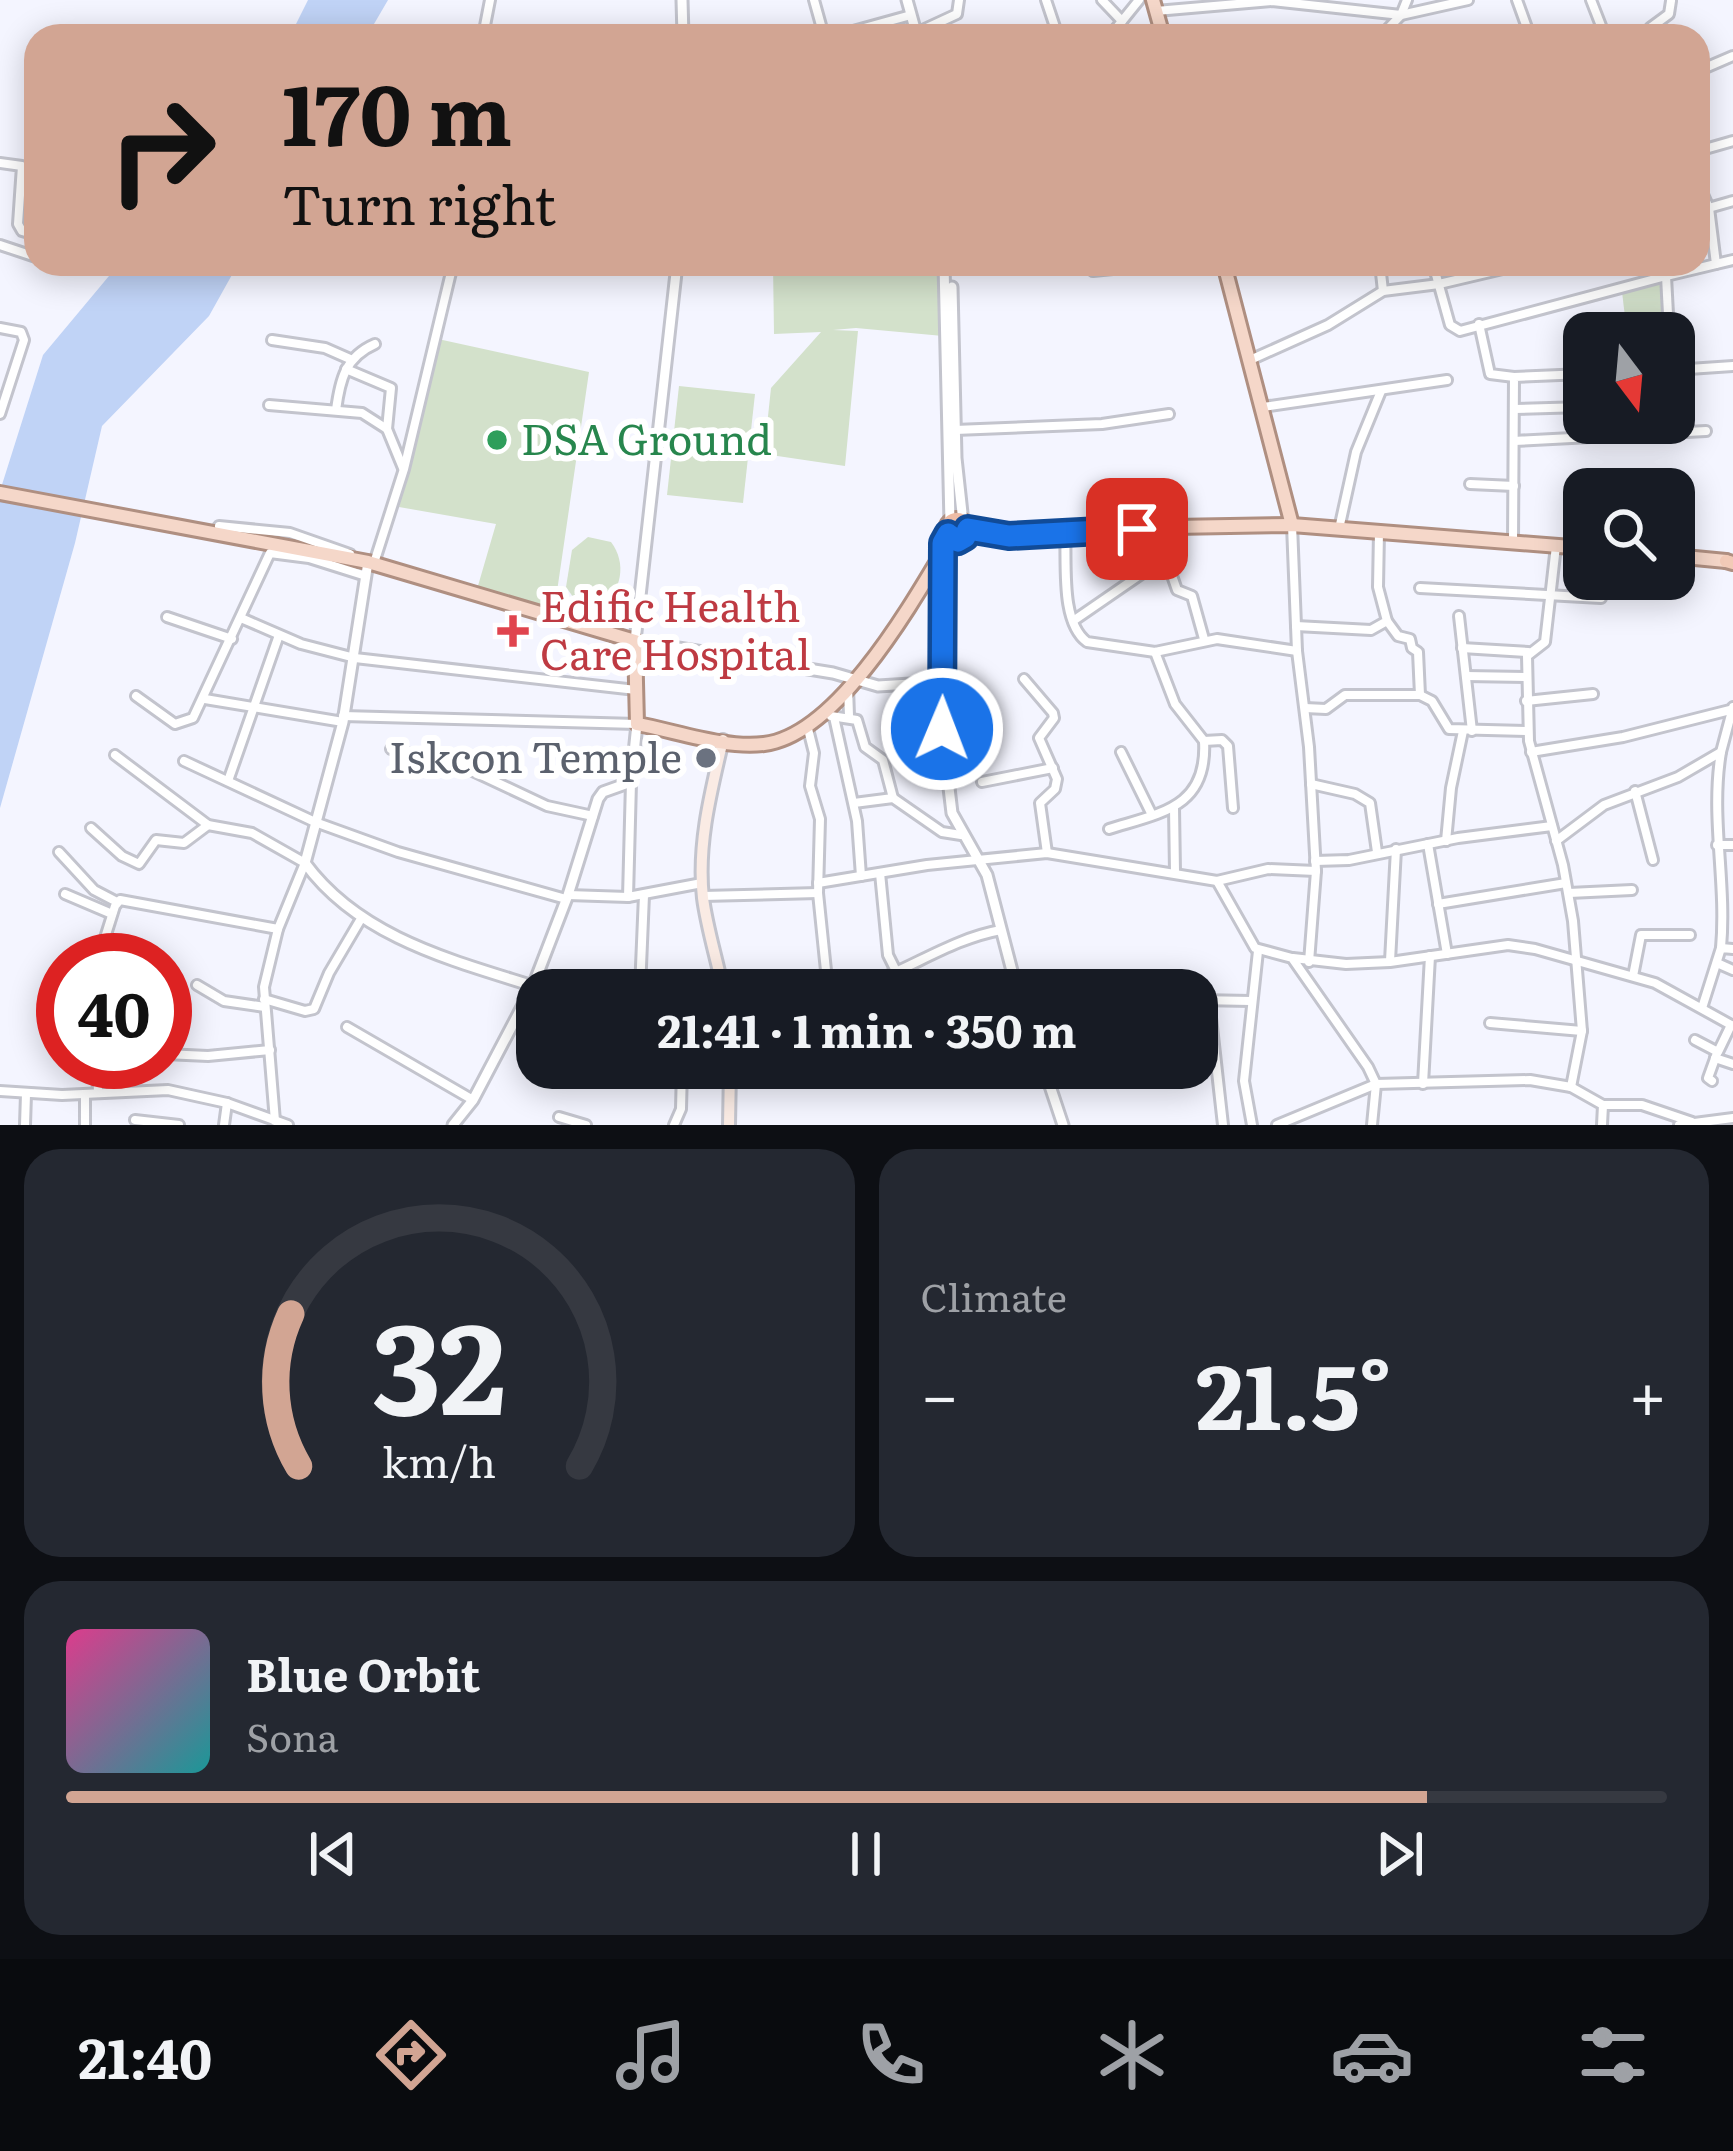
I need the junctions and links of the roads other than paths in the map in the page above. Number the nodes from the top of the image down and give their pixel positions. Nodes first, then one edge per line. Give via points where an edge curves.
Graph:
1 (907, 0) edge
2 (959, 0) edge
3 (1102, 0) edge
4 (1139, 0) edge
5 (1407, 0) edge
6 (1468, 0) edge
7 (1670, 1) edge
8 (1682, 2) edge
9 (1155, 6) edge
10 (911, 15) junction
11 (1401, 15) junction
12 (1122, 21) junction
13 (878, 24) edge
14 (913, 24) edge
15 (939, 24) edge
16 (1120, 24) edge
17 (1393, 24) edge
18 (0, 163) edge
19 (1710, 216) edge
20 (24, 232) edge
21 (1733, 260) edge
22 (1716, 264) junction
23 (1710, 265) edge
24 (450, 276) edge
25 (676, 276) edge
26 (948, 276) edge
27 (949, 276) edge
28 (1227, 276) edge
29 (1382, 276) edge
30 (1437, 276) edge
31 (1467, 276) edge
32 (1666, 276) joint
33 (1439, 284) junction
34 (1383, 291) junction
35 (1669, 312) edge
36 (1480, 324) junction
37 (0, 328) edge
38 (272, 340) dead end
39 (375, 344) dead end
40 (1250, 360) junction
41 (348, 364) junction
42 (1733, 366) edge
43 (1695, 369) edge
44 (1563, 375) edge
45 (1514, 377) junction
46 (1447, 380) dead end
47 (1381, 391) junction
48 (269, 405) dead end
49 (1263, 407) junction
50 (1563, 407) edge
51 (1514, 409) junction
52 (337, 410) junction
53 (0, 413) edge
54 (1169, 414) dead end
55 (387, 430) junction
56 (956, 430) junction
57 (1695, 430) edge
58 (1706, 430) dead end
59 (1563, 438) edge
60 (1514, 441) junction
61 (404, 470) junction
62 (1470, 484) dead end
63 (1514, 486) junction
64 (0, 493) edge
65 (1292, 525) junction
66 (219, 526) dead end
67 (1173, 526) junction
68 (1339, 529) junction
69 (1379, 532) junction
70 (1065, 533) junction
71 (954, 535) junction
72 (1513, 542) junction
73 (1556, 546) junction
74 (1563, 546) edge
75 (1169, 555) junction
76 (1695, 558) edge
77 (1731, 561) edge
78 (367, 566) junction
79 (1420, 588) dead end
80 (1551, 595) junction
81 (1563, 596) edge
82 (1459, 616) dead end
83 (167, 617) dead end
84 (241, 618) junction
85 (1073, 621) junction
86 (1387, 621) junction
87 (1296, 626) junction
88 (279, 635) junction
89 (1204, 639) junction
90 (232, 640) junction
91 (635, 641) junction
92 (1462, 648) junction
93 (1297, 651) junction
94 (1155, 652) junction
95 (1528, 652) junction
96 (355, 658) junction
97 (1466, 676) junction
98 (1526, 676) junction
99 (1024, 679) dead end
100 (852, 681) junction
101 (944, 682) junction
102 (636, 690) junction
103 (1593, 694) dead end
104 (1420, 695) junction
105 (136, 697) dead end
106 (205, 699) junction
107 (1526, 700) junction
108 (1305, 708) junction
109 (1732, 708) edge
110 (252, 709) junction
111 (830, 715) junction
112 (849, 716) junction
113 (343, 719) junction
114 (637, 724) junction
115 (808, 729) junction
116 (1527, 730) junction
117 (1467, 731) junction
118 (723, 740) junction
119 (1204, 741) junction
120 (391, 749) dead end
121 (1121, 752) dead end
122 (1531, 752) junction
123 (1720, 752) junction
124 (115, 755) dead end
125 (184, 760) dead end
126 (1053, 768) junction
127 (228, 781) junction
128 (631, 782) junction
129 (982, 782) dead end
130 (1311, 784) junction
131 (1635, 791) junction
132 (893, 799) junction
133 (854, 803) junction
134 (1174, 808) junction
135 (1233, 808) dead end
136 (1152, 815) junction
137 (593, 816) junction
138 (315, 822) junction
139 (208, 825) junction
140 (1552, 826) junction
141 (91, 828) dead end
142 (1109, 829) dead end
143 (961, 835) junction
144 (1446, 841) junction
145 (1556, 841) junction
146 (1428, 844) junction
147 (1717, 844) junction
148 (1733, 845) edge
149 (1396, 849) junction
150 (59, 852) dead end
151 (1048, 853) junction
152 (1377, 853) junction
153 (980, 859) junction
154 (1653, 860) dead end
155 (305, 863) junction
156 (1315, 866) junction
157 (1175, 872) junction
158 (880, 873) junction
159 (861, 877) junction
160 (1720, 878) junction
161 (1733, 878) edge
162 (1217, 881) junction
163 (818, 888) junction
164 (1568, 888) junction
165 (703, 890) junction
166 (1632, 890) dead end
167 (65, 894) dead end
168 (644, 895) junction
169 (628, 896) junction
170 (567, 897) junction
171 (116, 902) junction
172 (1438, 904) junction
173 (112, 914) junction
174 (362, 917) junction
175 (1728, 917) edge
176 (278, 929) junction
177 (1001, 930) junction
178 (106, 933) edge
179 (1690, 934) dead end
180 (1721, 948) junction
181 (1733, 949) edge
182 (1258, 951) junction
183 (1447, 954) junction
184 (1430, 956) junction
185 (1292, 958) junction
186 (1309, 962) junction
187 (1390, 962) junction
188 (1575, 962) junction
189 (1717, 963) junction
190 (539, 969) edge
191 (641, 969) edge
192 (719, 969) edge
193 (826, 969) edge
194 (895, 969) edge
195 (905, 969) edge
196 (1011, 969) edge
197 (1733, 970) edge
198 (1633, 976) junction
199 (516, 981) edge
200 (196, 985) dead end
201 (1218, 1000) edge
202 (1252, 1001) junction
203 (265, 1003) junction
204 (1702, 1008) junction
205 (516, 1023) edge
206 (1490, 1024) dead end
207 (1732, 1026) edge
208 (347, 1027) dead end
209 (1582, 1030) junction
210 (1695, 1040) dead end
211 (270, 1050) junction
212 (192, 1055) edge
213 (1716, 1055) junction
214 (1733, 1064) edge
215 (1712, 1082) dead end
216 (1218, 1083) edge
217 (1376, 1084) junction
218 (1424, 1084) junction
219 (1571, 1087) junction
220 (98, 1089) edge
221 (681, 1089) edge
222 (730, 1089) edge
223 (1051, 1089) edge
224 (0, 1091) edge
225 (98, 1093) junction
226 (26, 1094) junction
227 (85, 1095) junction
228 (473, 1100) junction
229 (227, 1103) junction
230 (1603, 1105) junction
231 (559, 1117) dead end
232 (1733, 1118) edge
233 (135, 1120) dead end
234 (275, 1121) junction
235 (1692, 1122) edge
236 (154, 1124) edge
237 (26, 1125) edge
238 (85, 1125) edge
239 (179, 1125) edge
240 (224, 1125) edge
241 (288, 1125) edge
242 (453, 1125) edge
243 (586, 1125) edge
244 (674, 1125) edge
245 (729, 1125) edge
246 (1064, 1125) edge
247 (1222, 1125) edge
248 (1252, 1125) edge
249 (1277, 1125) edge
250 (1372, 1125) edge
251 (1602, 1125) edge
252 (1679, 1125) edge

1 - 10 street
2 - 15 street via 957,14
3 - 12 street
4 - 12 street
5 - 11 street
6 - 11 street
7 - 8 street
9 - 11 street via 1272,2
10 - 13 street
10 - 14 street
11 - 17 street
12 - 16 street
18 - 20 street via 22,166
19 - 22 street
21 - 22 street
22 - 23 street
24 - 61 street
25 - 91 street
26 - 71 street
27 - 56 street
28 - 40 main road
29 - 34 street
30 - 33 street
31 - 33 street
32 - 35 street
32 - 36 street
33 - 34 street
33 - 36 street via 1454,331
34 - 40 street
36 - 45 street via 1490,374
37 - 53 street via 24,340
38 - 41 street via 325,348
39 - 41 street
40 - 49 main road
41 - 52 street
41 - 55 street via 391,388
42 - 43 street
44 - 45 street
45 - 51 street
46 - 47 street
47 - 49 street
47 - 68 street via 1356,452
48 - 52 street
49 - 65 main road
50 - 51 street
51 - 60 street
52 - 55 street via 362,413
54 - 56 street
55 - 61 street
56 - 71 street
57 - 58 street
59 - 60 street
60 - 63 street
61 - 78 street
62 - 63 street
63 - 72 street
64 - 78 main road
65 - 67 main road
65 - 68 main road
65 - 87 street
66 - 78 street via 290,533
67 - 70 main road
67 - 75 street
68 - 69 main road
69 - 72 main road
69 - 86 street
70 - 71 main road
70 - 85 street
71 - 100 main road
71 - 101 street
72 - 73 main road
73 - 74 main road
73 - 80 street
75 - 85 street
75 - 89 street via 1175,588 1192,596
76 - 77 main road
78 - 84 street via 272,552
78 - 91 main road
78 - 96 street
79 - 80 street
80 - 81 street
80 - 95 street via 1545,642
82 - 92 street
83 - 90 street
84 - 88 street
84 - 90 street
85 - 94 street via 1087,641
86 - 87 street via 1372,630
86 - 104 street via 1418,652
87 - 93 street
88 - 96 street
88 - 110 street
89 - 93 street
89 - 94 street
90 - 106 street
91 - 100 street
91 - 102 main road
92 - 95 street
92 - 97 street
93 - 108 street
94 - 119 street via 1175,704
95 - 98 street
96 - 102 street
96 - 113 street
97 - 98 street
97 - 117 street
98 - 107 street
99 - 126 street via 1053,712 1039,738
100 - 101 street
100 - 111 main road
100 - 112 street
101 - 143 street via 944,762
102 - 114 main road
103 - 107 street
104 - 108 street via 1346,695 1326,710
104 - 117 street via 1449,729
105 - 106 street via 175,724 193,718
106 - 110 street
107 - 116 street
108 - 130 street
109 - 122 street
109 - 123 street
110 - 113 street
110 - 127 street
111 - 112 street
111 - 115 main road
111 - 133 street
112 - 132 street via 865,747 883,760
113 - 114 street
113 - 138 street
114 - 118 main road
114 - 128 street
115 - 118 main road via 770,743
115 - 163 street via 820,819
116 - 117 street
116 - 122 street
117 - 144 street via 1450,788
118 - 165 main road via 705,826
119 - 134 street via 1200,779
119 - 135 street via 1228,746
120 - 137 street
121 - 136 street
122 - 140 street
123 - 131 street
123 - 147 street
124 - 139 street
125 - 127 street
126 - 129 street
126 - 151 street via 1057,784 1039,811
127 - 138 street
128 - 137 street via 604,792
128 - 169 street
130 - 152 street via 1365,798
130 - 156 street
131 - 145 street
131 - 154 street
132 - 133 street
132 - 143 street
133 - 159 street
134 - 136 street
134 - 157 street
136 - 142 street
137 - 170 street
138 - 155 street
138 - 170 street
139 - 141 street via 184,843 152,842 139,864
139 - 155 street via 252,833
140 - 144 street
140 - 145 street
143 - 153 street
144 - 146 street
145 - 164 street
146 - 149 street
146 - 172 street
147 - 148 street
147 - 160 street
149 - 152 street
149 - 187 street
150 - 171 street
151 - 153 street
151 - 157 street
152 - 156 street
153 - 158 street
153 - 177 street
155 - 174 street
155 - 176 street
156 - 162 street
156 - 186 street
157 - 162 street
158 - 159 street
158 - 194 street
159 - 163 street
160 - 161 street
160 - 175 street
162 - 182 street
163 - 165 street
163 - 193 street
164 - 166 street
164 - 172 street
164 - 188 street
165 - 168 street
165 - 192 main road
167 - 173 street
168 - 169 street
168 - 191 street
169 - 170 street
170 - 190 street
171 - 173 street
171 - 176 street
172 - 183 street
173 - 178 street
174 - 199 street via 429,952
174 - 203 street via 314,1009
175 - 180 street
176 - 203 street
177 - 195 street
177 - 196 street
179 - 198 street via 1641,935
180 - 181 street
180 - 189 street
182 - 185 street
182 - 202 street
183 - 184 street
183 - 188 street via 1508,945
184 - 187 street
184 - 218 street
185 - 186 street
185 - 217 street
186 - 187 street
188 - 198 street
188 - 209 street
189 - 197 street
189 - 204 street
198 - 204 street
200 - 203 street via 224,1001
201 - 202 street
202 - 248 street via 1244,1081
203 - 211 street
204 - 207 street
205 - 228 street
206 - 209 street
207 - 213 street
208 - 228 street
209 - 219 street
210 - 213 street
211 - 212 street
211 - 234 street
213 - 214 street
213 - 215 street
216 - 247 street
217 - 218 street
217 - 249 street
217 - 250 street
218 - 219 street
219 - 230 street
220 - 225 street
221 - 244 street
222 - 245 main road
223 - 246 street
224 - 226 street
225 - 227 street
225 - 229 street via 168,1090
226 - 227 street
226 - 237 street
227 - 238 street
228 - 242 street
229 - 234 street
229 - 240 street
230 - 235 street via 1642,1106
230 - 251 street
231 - 243 street
232 - 235 street
233 - 236 street
234 - 241 street
235 - 252 street
236 - 239 street

